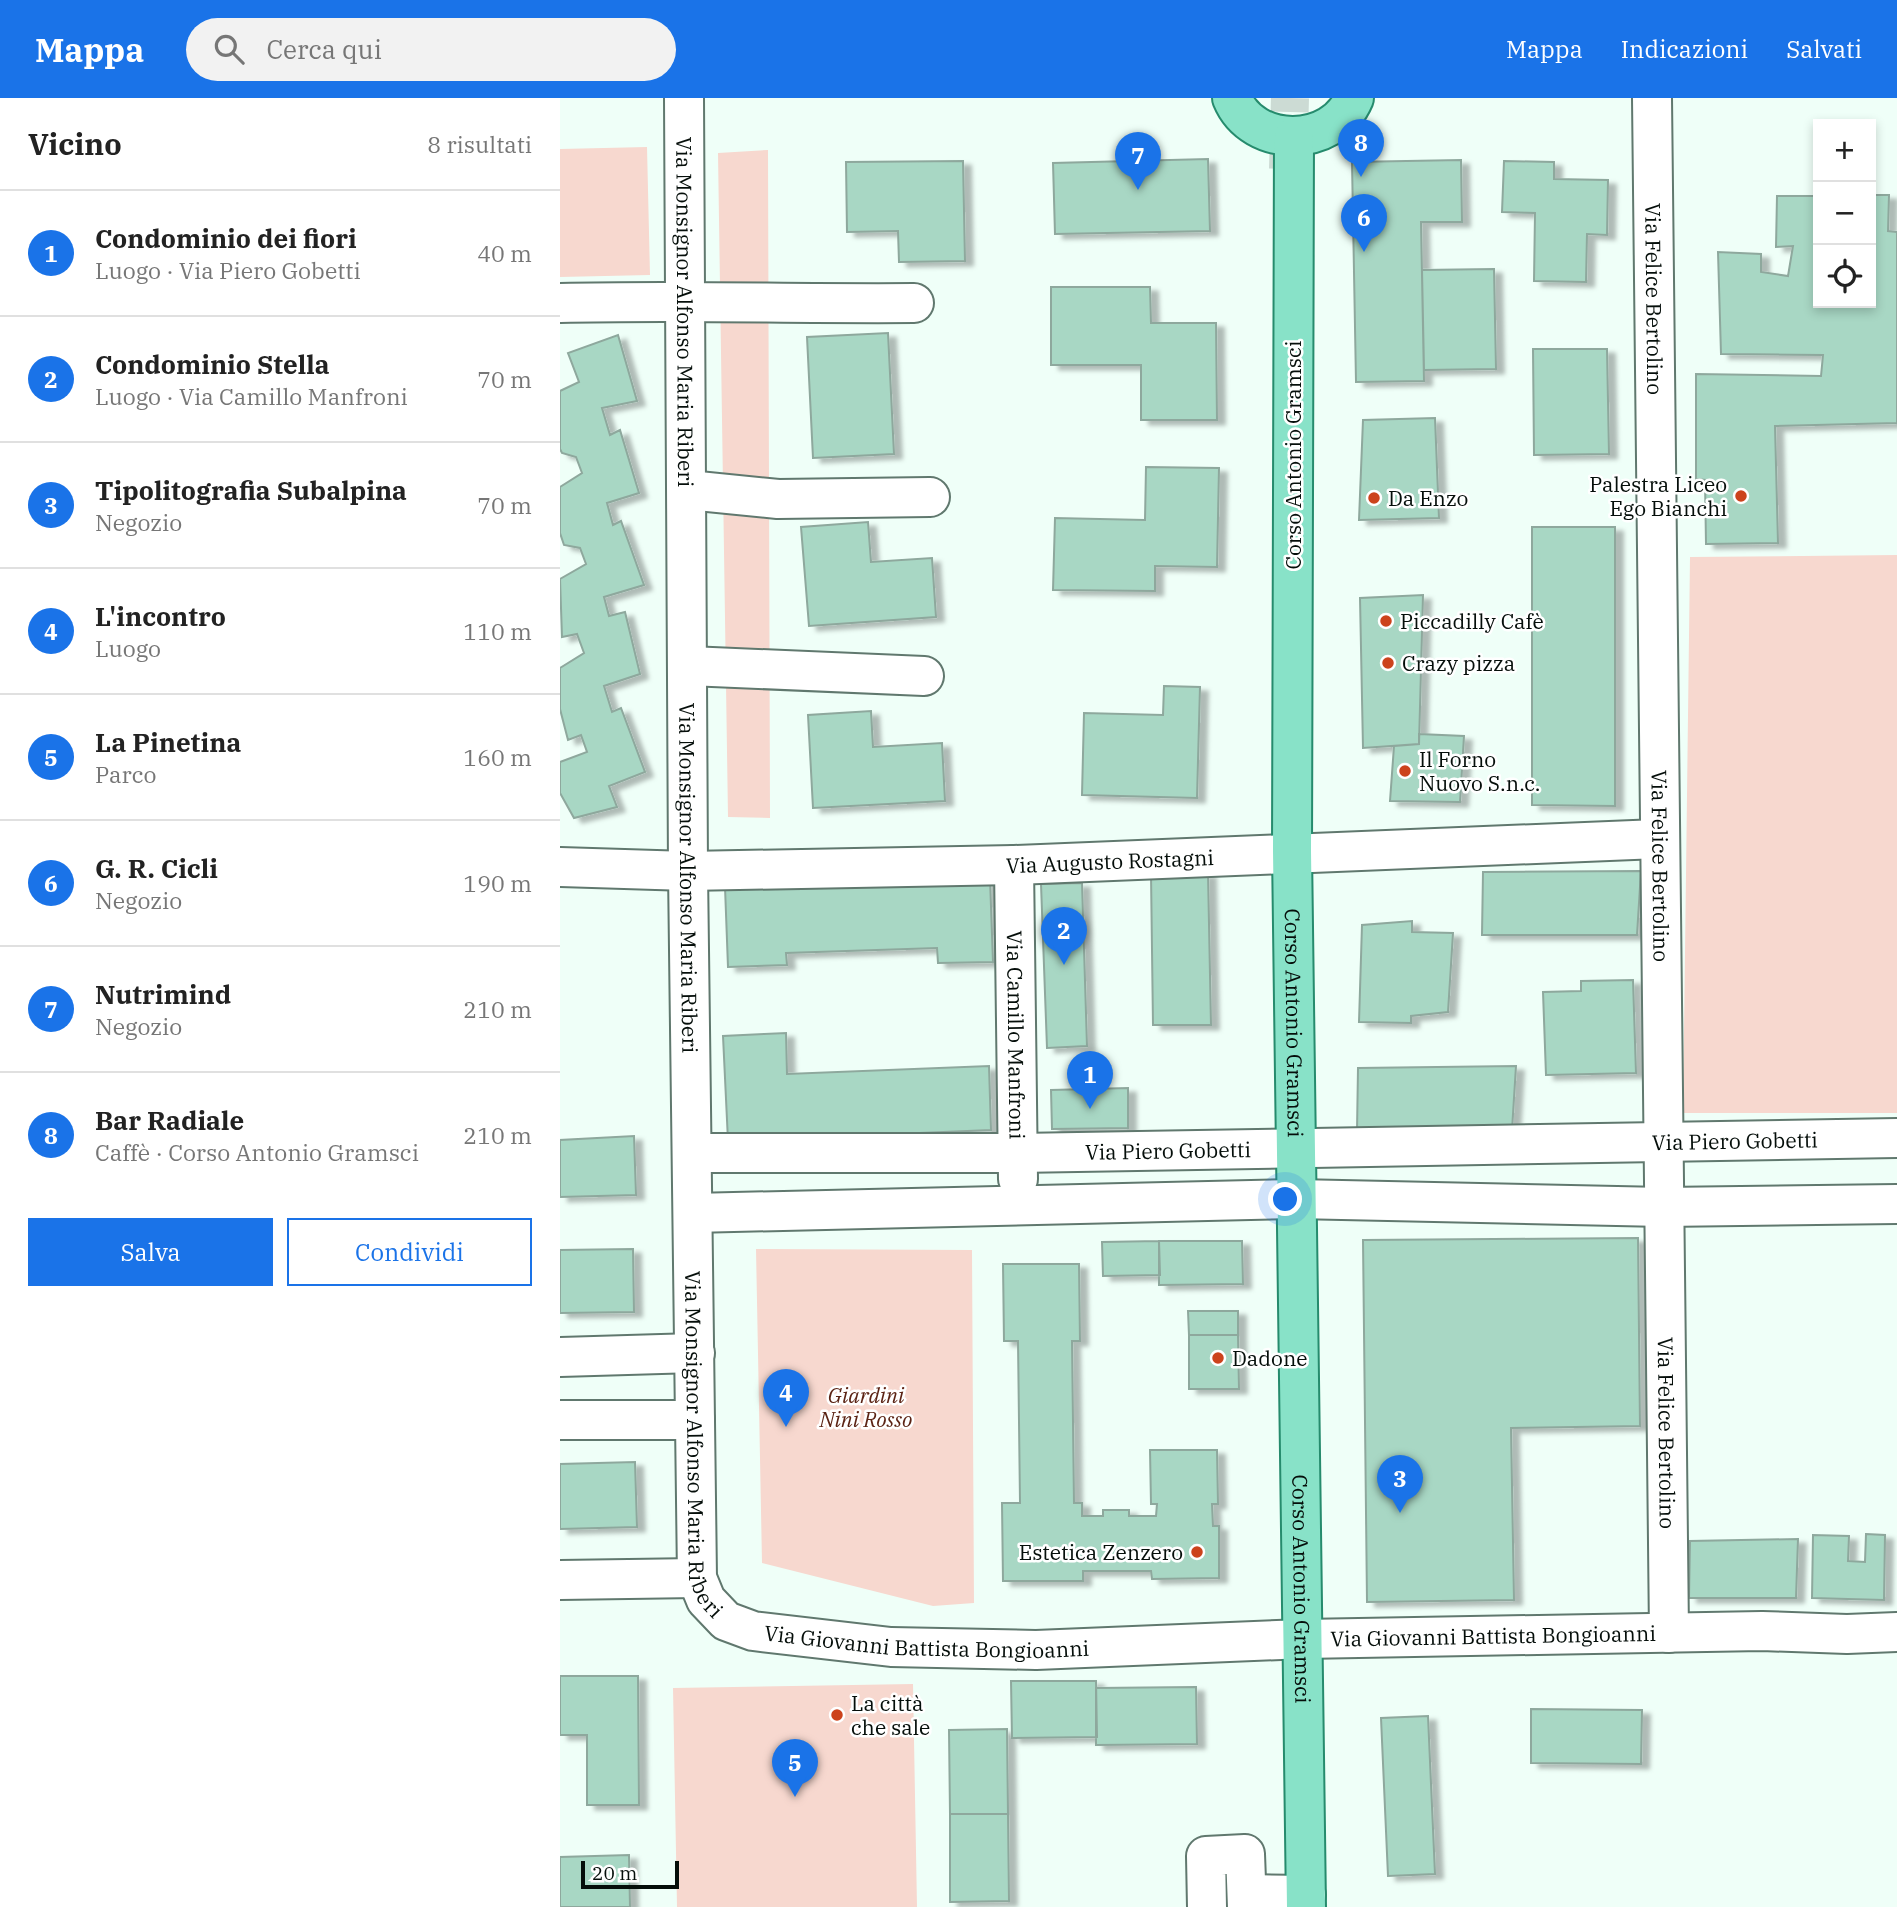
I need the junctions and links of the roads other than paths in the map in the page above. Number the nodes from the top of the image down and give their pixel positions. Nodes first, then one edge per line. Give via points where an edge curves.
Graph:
1 (684, 98) edge
2 (1354, 98) edge
3 (1652, 98) edge
4 (1223, 100) edge
5 (1294, 137) junction
6 (686, 300) junction
7 (560, 303) edge
8 (914, 303) dead end
9 (688, 490) junction
10 (930, 497) dead end
11 (689, 666) junction
12 (924, 676) dead end
13 (1658, 839) junction
14 (1292, 851) junction
15 (1014, 865) junction
16 (560, 867) edge
17 (688, 871) junction
18 (1897, 1138) edge
19 (1662, 1141) junction
20 (1296, 1148) junction
21 (692, 1153) junction
22 (1018, 1153) junction
23 (1296, 1199) junction
24 (1897, 1204) edge
25 (1019, 1205) junction
26 (1663, 1208) junction
27 (693, 1213) junction
28 (695, 1353) junction
29 (560, 1357) edge
30 (560, 1420) edge
31 (695, 1420) junction
32 (697, 1578) junction
33 (560, 1580) edge
34 (753, 1631) joint
35 (1897, 1632) edge
36 (1669, 1633) junction
37 (1303, 1639) junction
38 (1247, 1900) edge
39 (1306, 1901) edge
40 (1208, 1907) edge

1 - 6 street, Via Monsignor Alfonso Maria Riberi
2 - 5 main road via 1327,128
3 - 13 street, Via Felice Bertolino
4 - 5 main road via 1259,128
5 - 14 main road, Corso Antonio Gramsci
6 - 7 street
6 - 8 street via 777,305
6 - 9 street, Via Monsignor Alfonso Maria Riberi
9 - 10 street via 778,499
9 - 11 street, Via Monsignor Alfonso Maria Riberi
11 - 12 street
11 - 17 street, Via Monsignor Alfonso Maria Riberi
13 - 14 street, Via Augusto Rostagni
13 - 19 street, Via Felice Bertolino
14 - 15 street, Via Augusto Rostagni
14 - 20 main road, Corso Antonio Gramsci
15 - 17 street, Via Augusto Rostagni
15 - 22 street, Via Camillo Manfroni
16 - 17 street, Via Augusto Rostagni
17 - 21 street, Via Monsignor Alfonso Maria Riberi
18 - 19 street, Via Piero Gobetti
19 - 20 street, Via Piero Gobetti
19 - 26 street, Via Felice Bertolino
20 - 22 street, Via Piero Gobetti
20 - 23 main road, Corso Antonio Gramsci
21 - 22 street, Via Piero Gobetti
21 - 27 street, Via Monsignor Alfonso Maria Riberi
22 - 25 street, Via Camillo Manfroni
23 - 25 street
23 - 26 street
23 - 37 main road, Corso Antonio Gramsci
24 - 26 street
25 - 27 street
26 - 36 street, Via Felice Bertolino
27 - 28 street, Via Monsignor Alfonso Maria Riberi
28 - 29 street
28 - 31 street, Via Monsignor Alfonso Maria Riberi
30 - 31 street
31 - 32 street, Via Monsignor Alfonso Maria Riberi
32 - 33 street
32 - 34 street, Via Monsignor Alfonso Maria Riberi via 706,1600 726,1621
34 - 37 street, Via Giovanni Battista Bongioanni via 891,1647 1023,1650
35 - 36 street, Via Giovanni Battista Bongioanni
36 - 37 street, Via Giovanni Battista Bongioanni
37 - 39 main road, Corso Antonio Gramsci
38 - 39 street
38 - 40 street via 1245,1854 1206,1856

